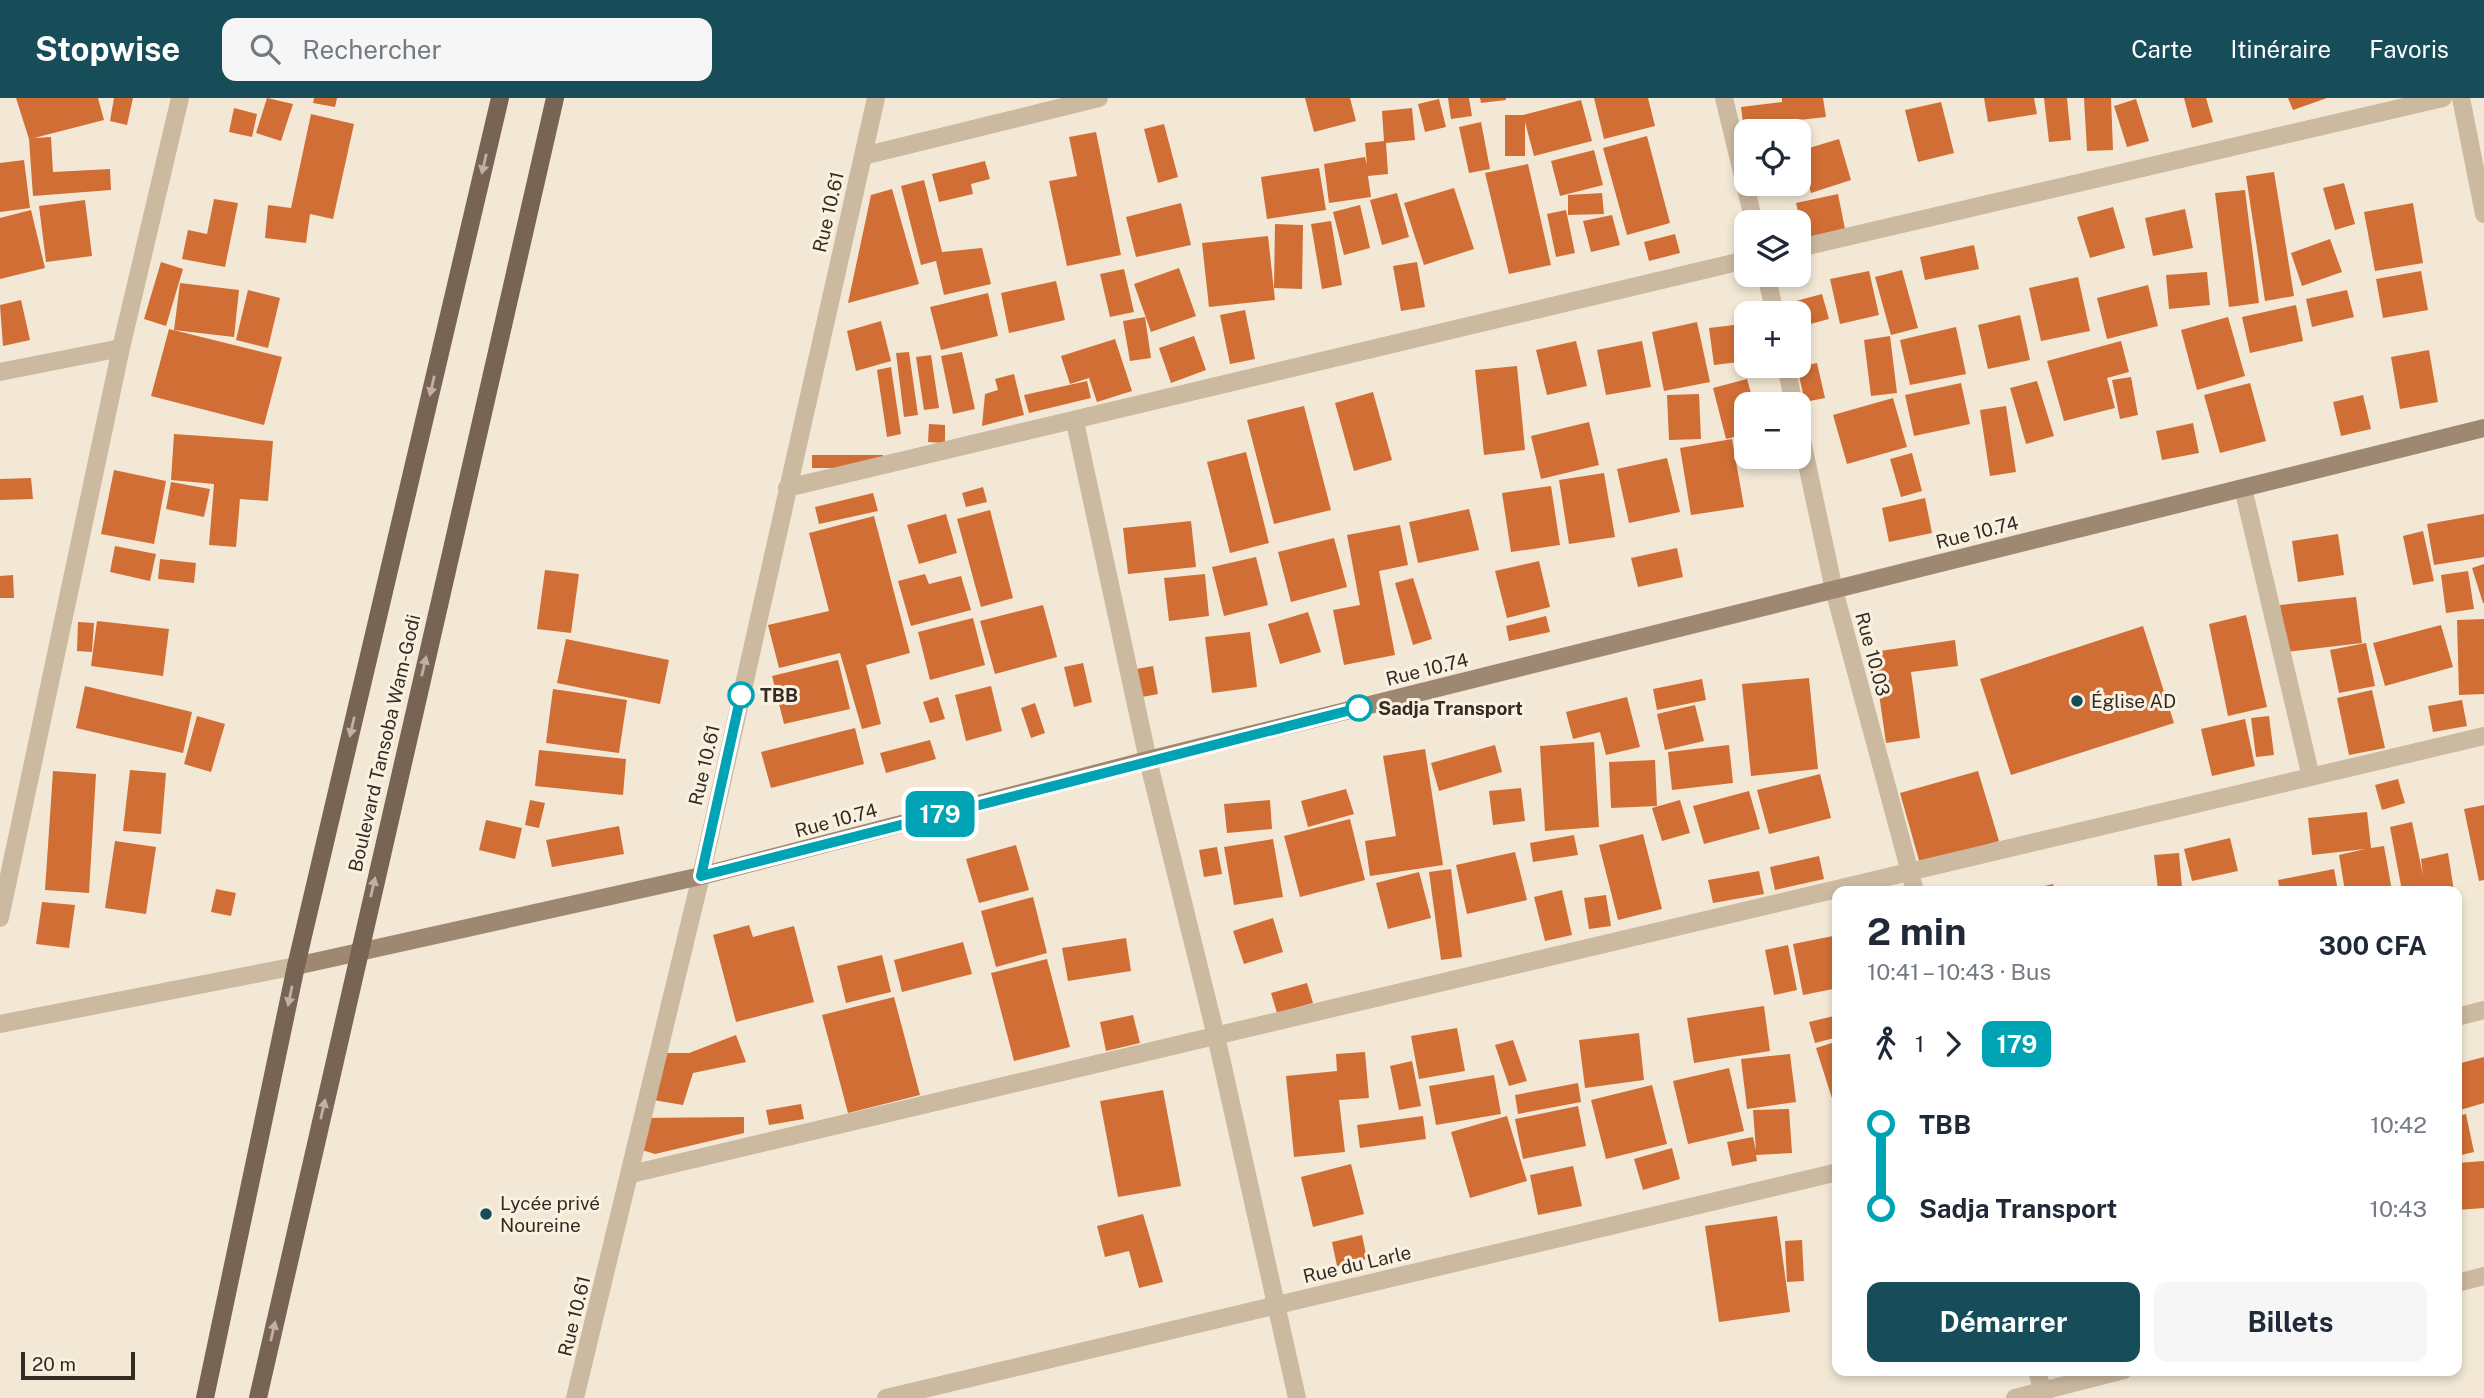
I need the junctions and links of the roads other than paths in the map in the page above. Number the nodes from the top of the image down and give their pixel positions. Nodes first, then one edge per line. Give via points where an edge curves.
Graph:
1 (180, 98) edge
2 (500, 98) edge
3 (555, 98) edge
4 (876, 98) edge
5 (1098, 98) edge
6 (1724, 98) edge
7 (2443, 98) edge
8 (2461, 98) edge
9 (863, 156) junction
10 (1751, 210) edge
11 (2484, 214) edge
12 (1811, 245) edge
13 (1734, 263) edge
14 (121, 348) junction
15 (0, 372) edge
16 (1075, 422) junction
17 (2484, 428) edge
18 (1808, 469) edge
19 (787, 488) junction
20 (2243, 488) junction
21 (1834, 590) junction
22 (2484, 736) edge
23 (1148, 760) junction
24 (2311, 777) junction
25 (1910, 870) junction
26 (701, 876) junction
27 (1843, 886) edge
28 (1914, 886) edge
29 (1832, 889) edge
30 (0, 918) edge
31 (357, 954) junction
32 (296, 966) junction
33 (2484, 1010) edge
34 (2462, 1016) edge
35 (0, 1024) edge
36 (1216, 1036) junction
37 (1832, 1173) edge
38 (631, 1174) junction
39 (2484, 1276) edge
40 (2462, 1282) edge
41 (1275, 1305) junction
42 (2038, 1376) edge
43 (2105, 1376) edge
44 (2043, 1395) edge
45 (205, 1398) edge
46 (258, 1398) edge
47 (575, 1398) edge
48 (887, 1398) edge
49 (1297, 1398) edge
50 (2015, 1398) edge

1 - 14 street
2 -> 32 main road, Boulevard Tansoba Wam-Godi
31 -> 3 main road, Boulevard Tansoba Wam-Godi
4 - 9 street, Rue 10.61
5 - 9 street
6 - 10 street
7 - 12 street
8 - 11 street
9 - 19 street, Rue 10.61
13 - 16 street
14 - 15 street
14 - 30 street
16 - 19 street
16 - 23 street
17 - 20 main road, Rue 10.74
18 - 21 street, Rue 10.03
19 - 26 street, Rue 10.61
20 - 21 main road, Rue 10.74
20 - 24 street
21 - 23 main road, Rue 10.74
21 - 25 street, Rue 10.03
22 - 24 street
23 - 26 main road, Rue 10.74
23 - 36 street
24 - 25 street
25 - 27 street
25 - 28 street, Rue 10.03
26 - 31 main road, Rue 10.74
26 - 38 street, Rue 10.61
29 - 36 street
31 - 32 main road, Rue 10.74
46 -> 31 main road, Boulevard Tansoba Wam-Godi
32 - 35 street
32 -> 45 main road, Boulevard Tansoba Wam-Godi
33 - 34 street
36 - 38 street
36 - 41 street
37 - 41 street, Rue du Larle
38 - 47 street, Rue 10.61
39 - 40 street
41 - 48 street, Rue du Larle
41 - 49 street
42 - 44 street
43 - 44 street
44 - 50 street

